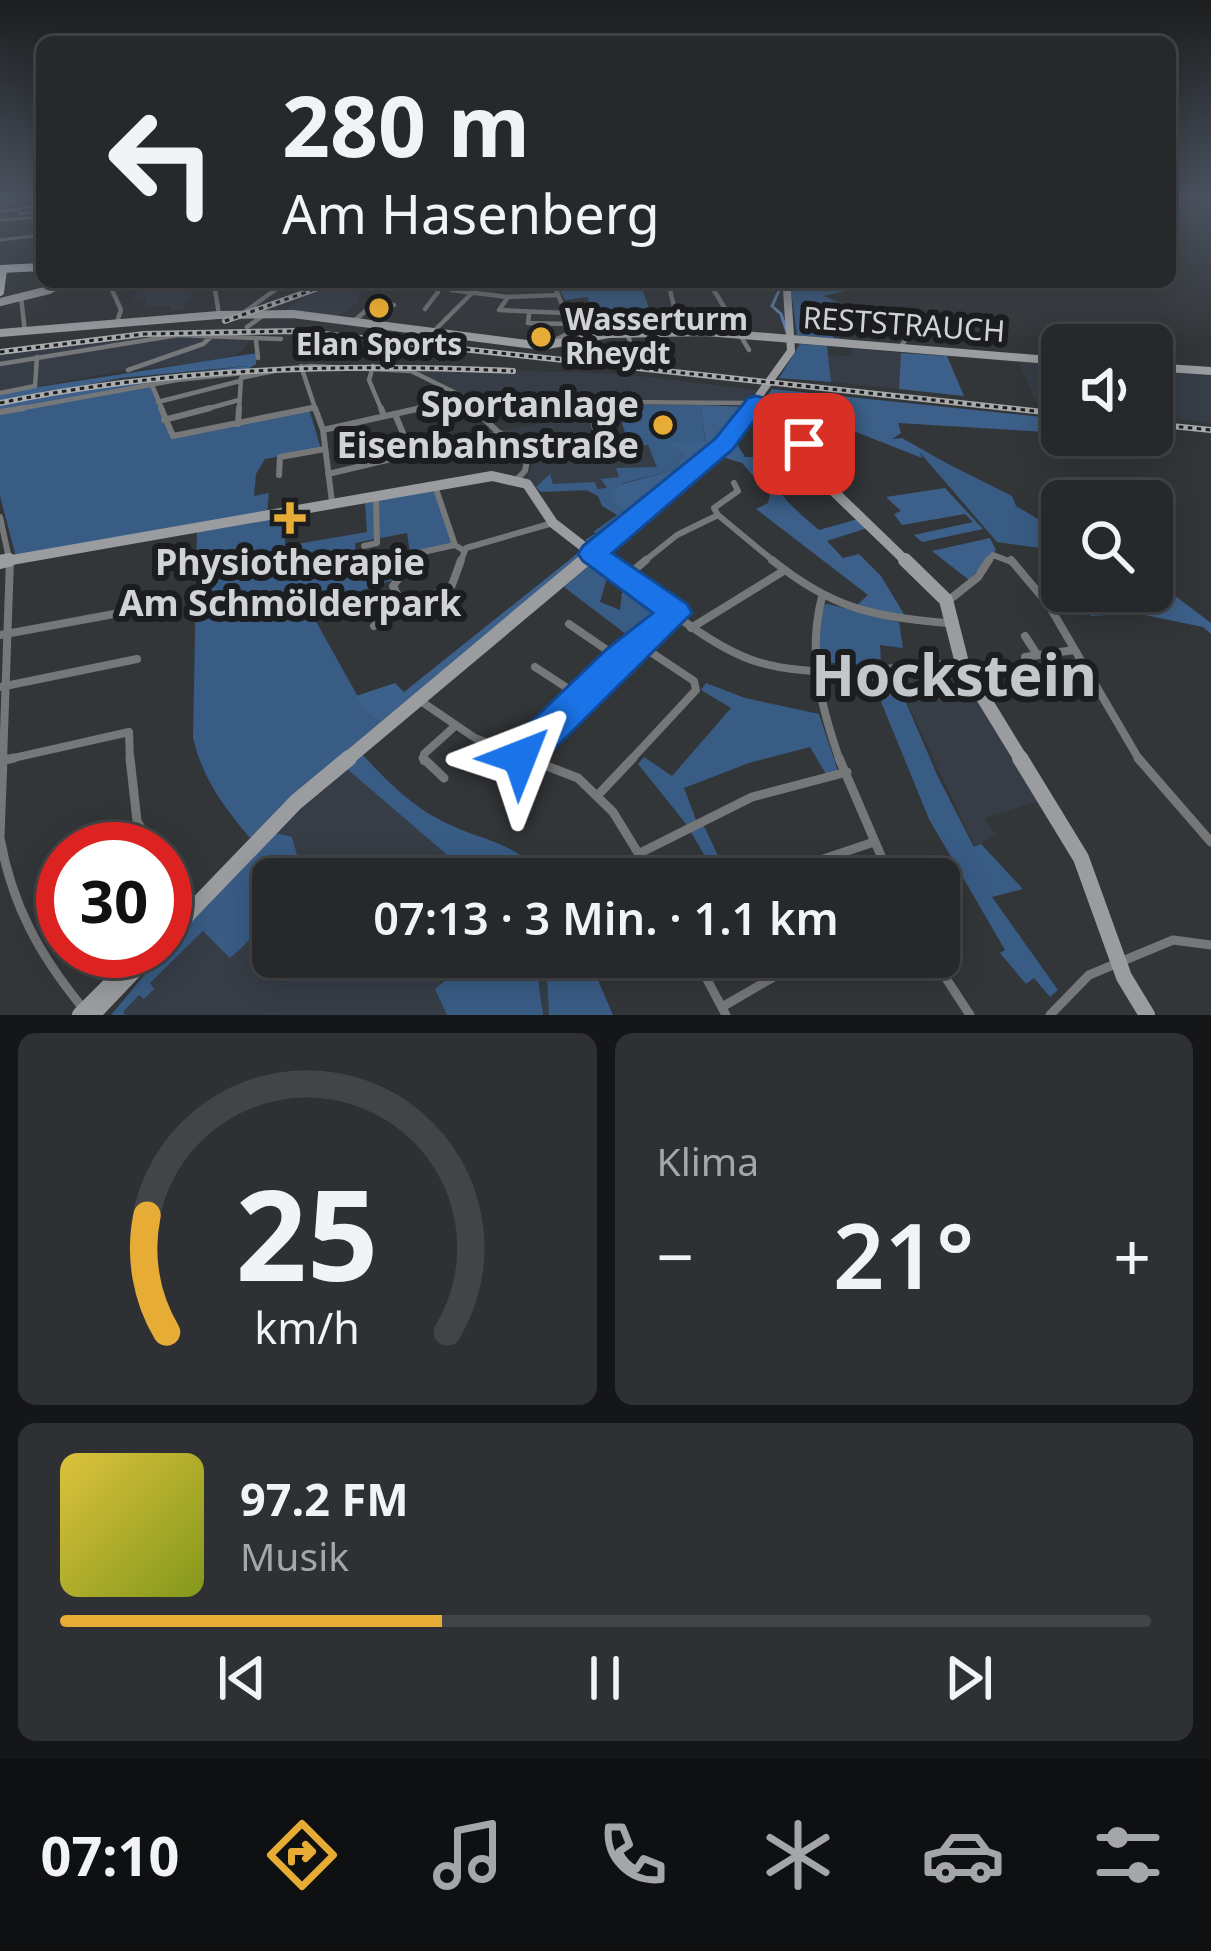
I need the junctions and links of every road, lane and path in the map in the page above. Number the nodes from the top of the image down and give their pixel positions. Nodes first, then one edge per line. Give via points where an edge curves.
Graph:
1 (36, 267) edge
2 (2, 270) edge
3 (56, 288) edge
4 (111, 288) edge
5 (215, 288) edge
6 (280, 288) edge
7 (414, 288) edge
8 (476, 288) edge
9 (555, 288) edge
10 (670, 288) edge
11 (713, 288) edge
12 (788, 288) edge
13 (0, 292) edge
14 (472, 292) junction
15 (436, 294) junction
16 (558, 296) junction
17 (21, 297) junction
18 (508, 297) junction
19 (0, 302) edge
20 (394, 305) dead end
21 (423, 306) dead end
22 (257, 313) junction
23 (530, 313) junction
24 (566, 314) junction
25 (638, 314) dead end
26 (676, 314) junction
27 (218, 315) junction
28 (913, 318) dead end
29 (355, 320) junction
30 (570, 324) junction
31 (25, 326) junction
32 (116, 326) junction
33 (247, 327) dead end
34 (0, 332) edge
35 (240, 332) dead end
36 (433, 332) junction
37 (680, 332) junction
38 (627, 333) junction
39 (214, 335) junction
40 (743, 336) junction
41 (229, 337) junction
42 (281, 339) dead end
43 (793, 340) junction
44 (256, 341) junction
45 (548, 346) junction
46 (900, 348) junction
47 (615, 350) dead end
48 (749, 350) dead end
49 (37, 357) junction
50 (1041, 358) edge
51 (0, 364) edge
52 (257, 364) junction
53 (299, 366) junction
54 (373, 366) junction
55 (1173, 367) edge
56 (128, 370) dead end
57 (1211, 370) edge
58 (240, 381) junction
59 (152, 385) junction
60 (0, 392) edge
61 (464, 398) junction
62 (239, 400) junction
63 (158, 402) junction
64 (756, 403) junction
65 (590, 404) junction
66 (312, 408) junction
67 (0, 412) edge
68 (395, 413) junction
69 (384, 416) junction
70 (164, 420) junction
71 (238, 424) junction
72 (323, 430) junction
73 (500, 434) junction
74 (599, 446) dead end
75 (325, 448) junction
76 (412, 455) junction
77 (328, 473) junction
78 (279, 476) dead end
79 (515, 480) junction
80 (734, 482) dead end
81 (435, 486) junction
82 (376, 497) junction
83 (333, 504) junction
84 (718, 515) junction
85 (0, 517) edge
86 (553, 524) junction
87 (364, 546) dead end
88 (459, 548) junction
89 (593, 554) junction
90 (6, 560) edge
91 (785, 569) junction
92 (627, 576) junction
93 (4, 594) edge
94 (822, 596) junction
95 (946, 600) junction
96 (152, 607) dead end
97 (404, 608) junction
98 (676, 613) junction
99 (951, 624) junction
100 (569, 625) dead end
101 (374, 626) dead end
102 (691, 628) junction
103 (3, 634) edge
104 (1025, 636) dead end
105 (637, 643) junction
106 (1075, 650) junction
107 (1036, 652) junction
108 (1025, 657) dead end
109 (137, 659) dead end
110 (620, 659) junction
111 (962, 663) junction
112 (536, 667) dead end
113 (814, 668) junction
114 (3, 687) edge
115 (581, 697) junction
116 (418, 700) junction
117 (454, 727) junction
118 (520, 757) junction
119 (0, 761) edge
120 (847, 772) junction
121 (444, 778) dead end
122 (598, 795) junction
123 (138, 822) edge
124 (0, 837) edge
125 (874, 842) junction
126 (1211, 842) edge
127 (640, 853) junction
128 (643, 858) edge
129 (826, 858) edge
130 (881, 858) edge
131 (192, 909) edge
132 (1211, 945) edge
133 (1116, 966) junction
134 (119, 978) edge
135 (124, 978) edge
136 (706, 978) edge
137 (775, 978) edge
138 (946, 978) edge
139 (724, 1011) edge
140 (1054, 1013) edge
141 (86, 1014) edge
142 (970, 1015) edge
143 (1147, 1015) edge

1 - 2 main road
2 - 13 main road
3 - 17 main road
4 - 32 street via 121,310
5 - 27 street
6 - 22 street
7 - 15 street
8 - 14 street
9 - 16 street
10 - 26 street
11 - 40 street
12 - 43 main road
14 - 15 street
14 - 18 street
14 - 36 street
15 - 21 street
16 - 18 street
16 - 24 street
17 - 19 main road
17 - 31 street
18 - 23 street via 499,310
20 - 29 street via 375,303
22 - 27 main road, RESTSTRAUCH
22 - 29 main road, RESTSTRAUCH
22 - 33 street
23 - 24 street
23 - 30 street via 528,323
24 - 30 street
25 - 26 street
26 - 37 street
27 - 32 main road, RESTSTRAUCH
28 - 46 street
29 - 36 main road, RESTSTRAUCH
30 - 45 street via 571,334
31 - 32 main road, RESTSTRAUCH
31 - 34 main road, RESTSTRAUCH
35 - 41 street
36 - 45 main road, RESTSTRAUCH
37 - 38 main road, RESTSTRAUCH
37 - 40 main road, RESTSTRAUCH
38 - 45 main road, RESTSTRAUCH
38 - 47 street via 632,347
39 - 41 street
39 - 49 street
39 - 56 street
40 - 43 main road, RESTSTRAUCH
40 - 48 street
41 - 44 street
42 - 44 street
43 - 46 main road, RESTSTRAUCH
43 - 64 main road
44 - 52 street
46 - 50 main road, RESTSTRAUCH
49 - 51 street
49 - 60 street via 35,386
52 - 53 street
52 - 59 street
53 - 54 street
53 - 58 street
53 - 66 street
54 - 61 street via 418,373
54 - 69 street via 369,380
55 - 57 main road
58 - 62 street
58 - 63 street
59 - 63 street
59 - 67 street
61 - 65 street
61 - 68 street
61 - 73 street
62 - 70 street
62 - 71 street
63 - 70 street
64 - 65 street
64 - 89 main road via 724,444
64 - 95 main road via 782,411 826,484
65 - 74 street
66 - 71 street
66 - 72 street
68 - 69 street
68 - 76 street
69 - 72 street
70 - 71 street via 173,436
72 - 75 street
73 - 76 street
73 - 79 street via 521,452
75 - 77 street
75 - 78 street via 280,457
76 - 77 street
77 - 83 street
79 - 81 main road
79 - 86 main road via 538,497
80 - 84 street via 738,491 713,508
81 - 82 main road
81 - 88 street
82 - 83 main road
82 - 87 street via 377,543
83 - 90 main road
84 - 91 street
84 - 92 street
85 - 90 street
86 - 88 street
86 - 89 main road
88 - 97 street via 452,585
88 - 97 street via 418,553 393,586
89 - 92 street
89 - 116 main road
90 - 93 street
91 - 94 street
91 - 102 street
92 - 98 street
93 - 103 street
94 - 99 street via 879,617
94 - 113 street via 811,629
95 - 99 main road
95 - 106 street via 998,553 1019,562
96 - 103 street
97 - 101 street
98 - 102 street
98 - 105 street
99 - 111 main road
100 - 110 street
102 - 113 street via 758,662
103 - 114 street
104 - 107 street
105 - 110 street
105 - 122 street via 696,690
106 - 107 street
106 - 126 street via 1131,748
107 - 108 street
109 - 114 street
110 - 115 street
111 - 113 street
111 - 133 main road via 1081,858
112 - 115 street
113 - 120 street
114 - 119 street
115 - 118 street
116 - 117 street
116 - 131 main road via 297,801
117 - 118 street
117 - 121 street via 424,754
118 - 122 street via 560,769
119 - 123 street via 129,732
119 - 124 street
120 - 125 street
120 - 127 street via 752,797
122 - 127 street
124 - 141 street via 15,910 36,952
125 - 129 street
125 - 130 street
127 - 128 street
132 - 133 street via 1173,940
133 - 140 street via 1089,975
133 - 143 main road
134 - 141 main road
135 - 141 main road
136 - 139 street
137 - 139 street
138 - 142 street

